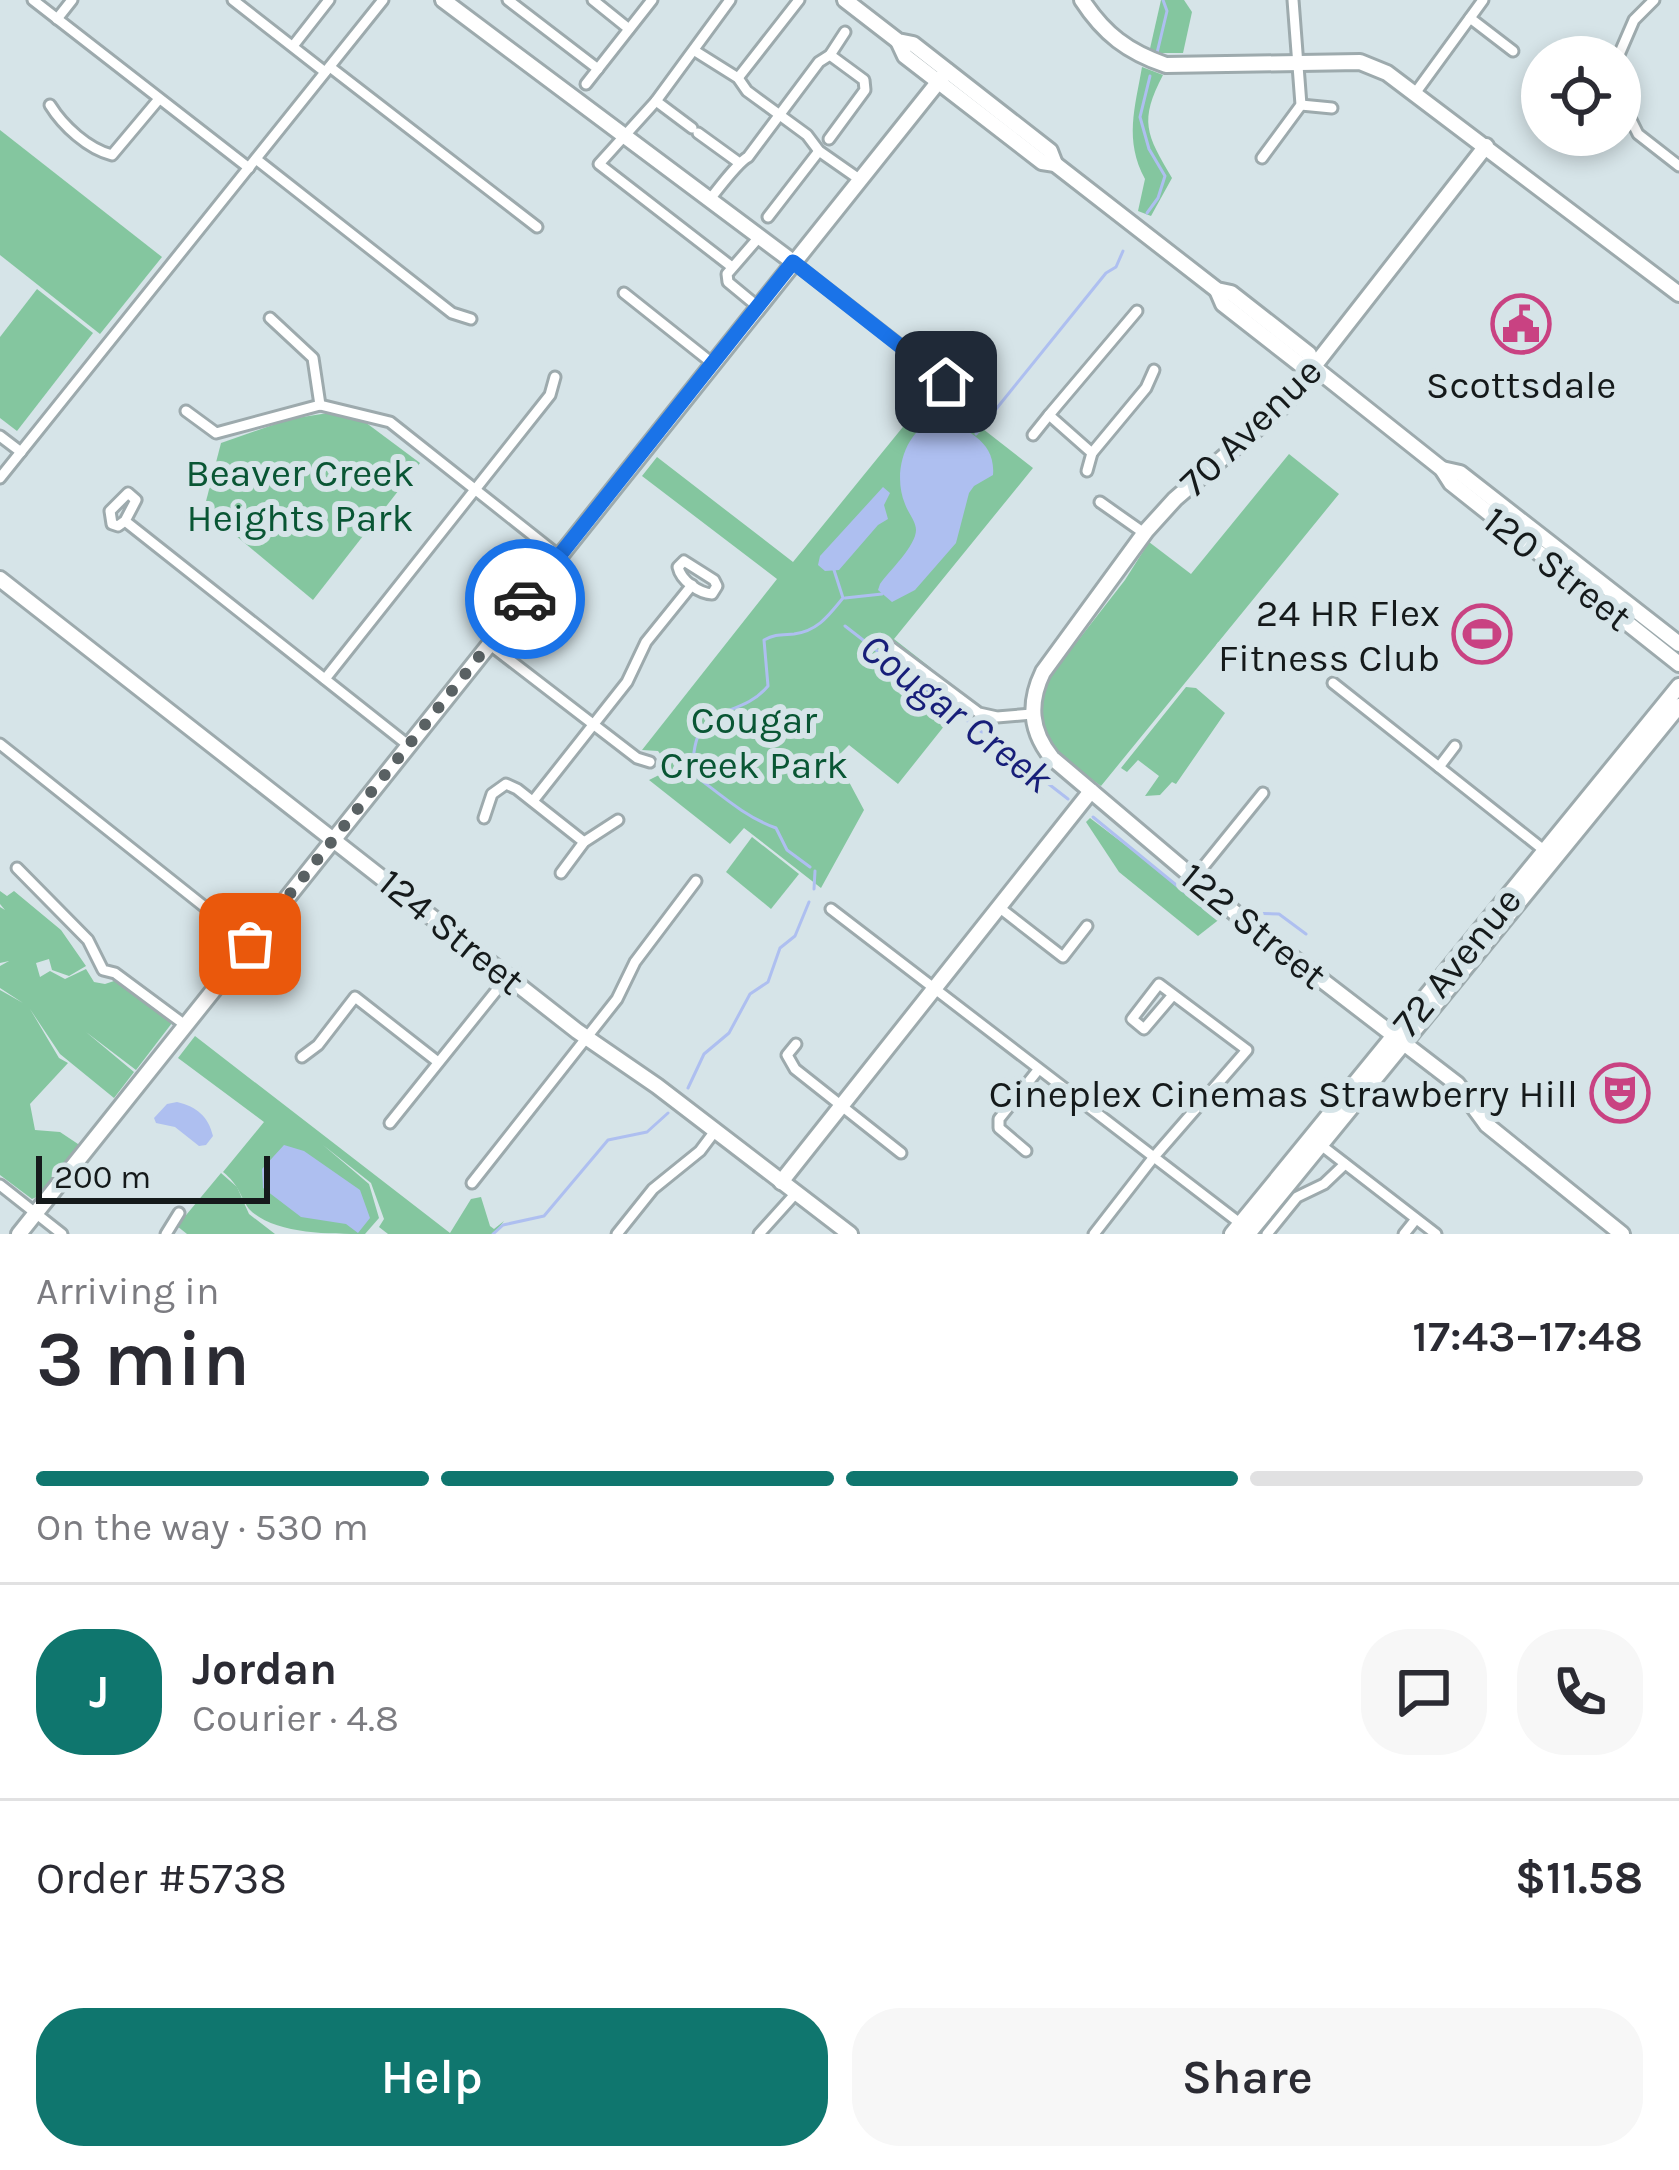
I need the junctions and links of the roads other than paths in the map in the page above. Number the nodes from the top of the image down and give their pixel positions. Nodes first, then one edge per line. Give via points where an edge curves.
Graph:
1 (33, 0) edge
2 (72, 0) edge
3 (233, 0) edge
4 (329, 0) edge
5 (383, 0) edge
6 (442, 0) edge
7 (508, 0) edge
8 (593, 0) edge
9 (652, 0) edge
10 (730, 0) edge
11 (800, 0) edge
12 (845, 0) edge
13 (1082, 0) edge
14 (1293, 0) edge
15 (1483, 0) edge
16 (1654, 0) edge
17 (1470, 18) junction
18 (57, 19) junction
19 (629, 29) junction
20 (845, 32) dead end
21 (1627, 36) edge
22 (293, 46) junction
23 (694, 51) junction
24 (1513, 51) dead end
25 (830, 55) junction
26 (1298, 63) junction
27 (598, 68) junction
28 (327, 70) junction
29 (943, 76) junction
30 (738, 78) junction
31 (586, 84) dead end
32 (1416, 92) junction
33 (159, 99) junction
34 (656, 100) junction
35 (50, 105) dead end
36 (1300, 105) junction
37 (1332, 108) dead end
38 (780, 112) junction
39 (622, 134) junction
40 (1641, 136) edge
41 (829, 139) dead end
42 (1486, 146) junction
43 (819, 151) junction
44 (1262, 158) dead end
45 (738, 162) junction
46 (252, 163) junction
47 (1679, 166) edge
48 (860, 179) junction
49 (710, 199) junction
50 (768, 217) dead end
51 (537, 227) dead end
52 (760, 236) junction
53 (793, 262) junction
54 (732, 267) junction
55 (624, 293) dead end
56 (1679, 294) edge
57 (758, 306) junction
58 (1138, 311) dead end
59 (270, 318) dead end
60 (471, 319) dead end
61 (712, 363) junction
62 (1313, 367) junction
63 (1154, 370) dead end
64 (555, 377) dead end
65 (953, 395) dead end
66 (320, 405) junction
67 (185, 411) dead end
68 (1049, 415) junction
69 (1033, 435) dead end
70 (0, 436) edge
71 (21, 452) junction
72 (1092, 453) junction
73 (1442, 469) junction
74 (1088, 471) dead end
75 (0, 478) edge
76 (475, 489) junction
77 (1100, 502) dead end
78 (125, 521) dead end
79 (1144, 533) junction
80 (559, 556) junction
81 (0, 579) edge
82 (692, 585) dead end
83 (884, 643) dead end
84 (489, 644) junction
85 (1679, 644) edge
86 (1679, 664) edge
87 (325, 679) junction
88 (1333, 683) dead end
89 (1679, 686) edge
90 (1679, 706) edge
91 (1032, 714) junction
92 (594, 724) junction
93 (0, 744) edge
94 (408, 746) junction
95 (1455, 746) dead end
96 (650, 762) dead end
97 (1439, 767) junction
98 (1091, 791) junction
99 (1263, 794) dead end
100 (533, 801) junction
101 (484, 818) dead end
102 (618, 820) dead end
103 (334, 838) junction
104 (584, 842) junction
105 (1550, 855) junction
106 (17, 868) dead end
107 (561, 874) dead end
108 (1195, 878) junction
109 (696, 881) dead end
110 (1000, 908) junction
111 (831, 909) dead end
112 (1087, 926) dead end
113 (250, 944) junction
114 (510, 975) junction
115 (935, 990) junction
116 (1173, 994) junction
117 (185, 1025) junction
118 (589, 1036) junction
119 (1400, 1039) junction
120 (796, 1044) dead end
121 (302, 1057) dead end
122 (438, 1062) junction
123 (1038, 1070) junction
124 (843, 1105) junction
125 (390, 1124) dead end
126 (716, 1131) junction
127 (1316, 1142) junction
128 (1026, 1151) dead end
129 (901, 1154) dead end
130 (1153, 1158) junction
131 (1345, 1164) junction
132 (781, 1182) junction
133 (472, 1184) dead end
134 (0, 1185) edge
135 (796, 1193) junction
136 (36, 1213) junction
137 (179, 1213) dead end
138 (1417, 1219) junction
139 (1243, 1231) edge
140 (19, 1234) edge
141 (62, 1234) edge
142 (166, 1234) edge
143 (617, 1234) edge
144 (759, 1234) edge
145 (850, 1234) edge
146 (1094, 1234) edge
147 (1268, 1234) edge
148 (1404, 1234) edge
149 (1436, 1234) edge
150 (1622, 1234) edge

1 - 18 street
2 - 18 street
3 - 22 street
4 - 22 street
5 - 28 street
6 - 39 street
7 - 27 street
8 - 19 street
9 - 19 street
10 - 23 street
11 - 30 street
12 - 29 street, 120 Street via 898,41 905,56
13 - 26 street via 1124,47 1166,65
14 - 26 street
15 - 17 street
16 - 21 street
17 - 24 street
17 - 32 street
18 - 33 street
19 - 27 street
20 - 25 street
22 - 28 street
23 - 30 street
23 - 34 street
25 - 38 street
25 - 41 street via 866,90
26 - 32 street via 1360,62
26 - 36 street
27 - 31 street
28 - 46 street
28 - 51 street
29 - 48 street
29 - 62 street, 120 Street via 1042,163 1055,164 1217,290 1223,304
30 - 38 street
32 - 42 street
33 - 35 street via 112,155 60,121
33 - 46 street
34 - 39 street
34 - 45 street
36 - 37 street
36 - 44 street
38 - 43 street
38 - 45 street
39 - 49 street
39 - 54 street via 599,164
40 - 47 street
42 - 56 street
42 - 62 street, 70 Avenue
43 - 48 street
43 - 50 street
45 - 49 street
46 - 60 street via 452,313
46 - 71 street
48 - 53 street
49 - 52 street
52 - 53 street
52 - 54 street
53 - 57 street
53 - 65 street
54 - 57 street via 728,282
55 - 61 street
57 - 61 street
58 - 68 street
59 - 66 street via 313,358
61 - 80 street
62 - 73 street, 120 Street
62 - 79 street, 70 Avenue via 1283,406
63 - 72 street
64 - 76 street via 550,395
66 - 67 street via 217,433
66 - 76 street via 390,422
68 - 69 street
68 - 72 street
70 - 71 street
71 - 75 street
72 - 74 street
73 - 85 street, 120 Street via 1460,472
73 - 86 street, 120 Street
76 - 80 street
76 - 87 street
77 - 79 street
78 - 87 street
79 - 91 street, 70 Avenue via 1043,672
80 - 84 street
81 - 103 street, 124 Street
82 - 92 street
83 - 91 street via 979,713
84 - 92 street
84 - 94 street
87 - 94 street
88 - 97 street
89 - 105 street, 72 Avenue
90 - 105 street, 72 Avenue
91 - 98 street, 122 Street via 1042,747
92 - 96 street
92 - 100 street
93 - 113 street
94 - 103 street
95 - 97 street
97 - 105 street
98 - 108 street, 122 Street
98 - 110 street
99 - 108 street
100 - 101 street via 506,784 492,794
100 - 104 street
102 - 104 street
103 - 113 street
103 - 114 street, 124 Street
104 - 107 street
105 - 119 street, 72 Avenue
106 - 117 street via 88,940 103,970
108 - 119 street, 122 Street
109 - 118 street
110 - 112 street via 1063,957
110 - 115 street
111 - 115 street
113 - 117 street
114 - 118 street, 124 Street
114 - 122 street
115 - 123 street
115 - 124 street
116 - 116 street via 1160,984 1132,1019 1144,1029
116 - 130 street via 1247,1050
117 - 136 street
118 - 126 street, 124 Street
118 - 133 street
119 - 127 street, 72 Avenue
119 - 150 street, 122 Street via 1457,1084 1487,1125
120 - 124 street via 787,1055 795,1069
121 - 122 street via 355,998
122 - 125 street
123 - 128 street via 999,1119
123 - 130 street
124 - 129 street
124 - 132 street
126 - 132 street, 124 Street
126 - 143 street
127 - 131 street
127 - 139 street, 72 Avenue
130 - 139 street
130 - 146 street
131 - 138 street
131 - 147 street via 1297,1198
132 - 135 street, 124 Street
134 - 136 street
135 - 144 street
135 - 145 street, 124 Street
136 - 140 street
136 - 141 street
137 - 142 street
138 - 148 street
138 - 149 street

